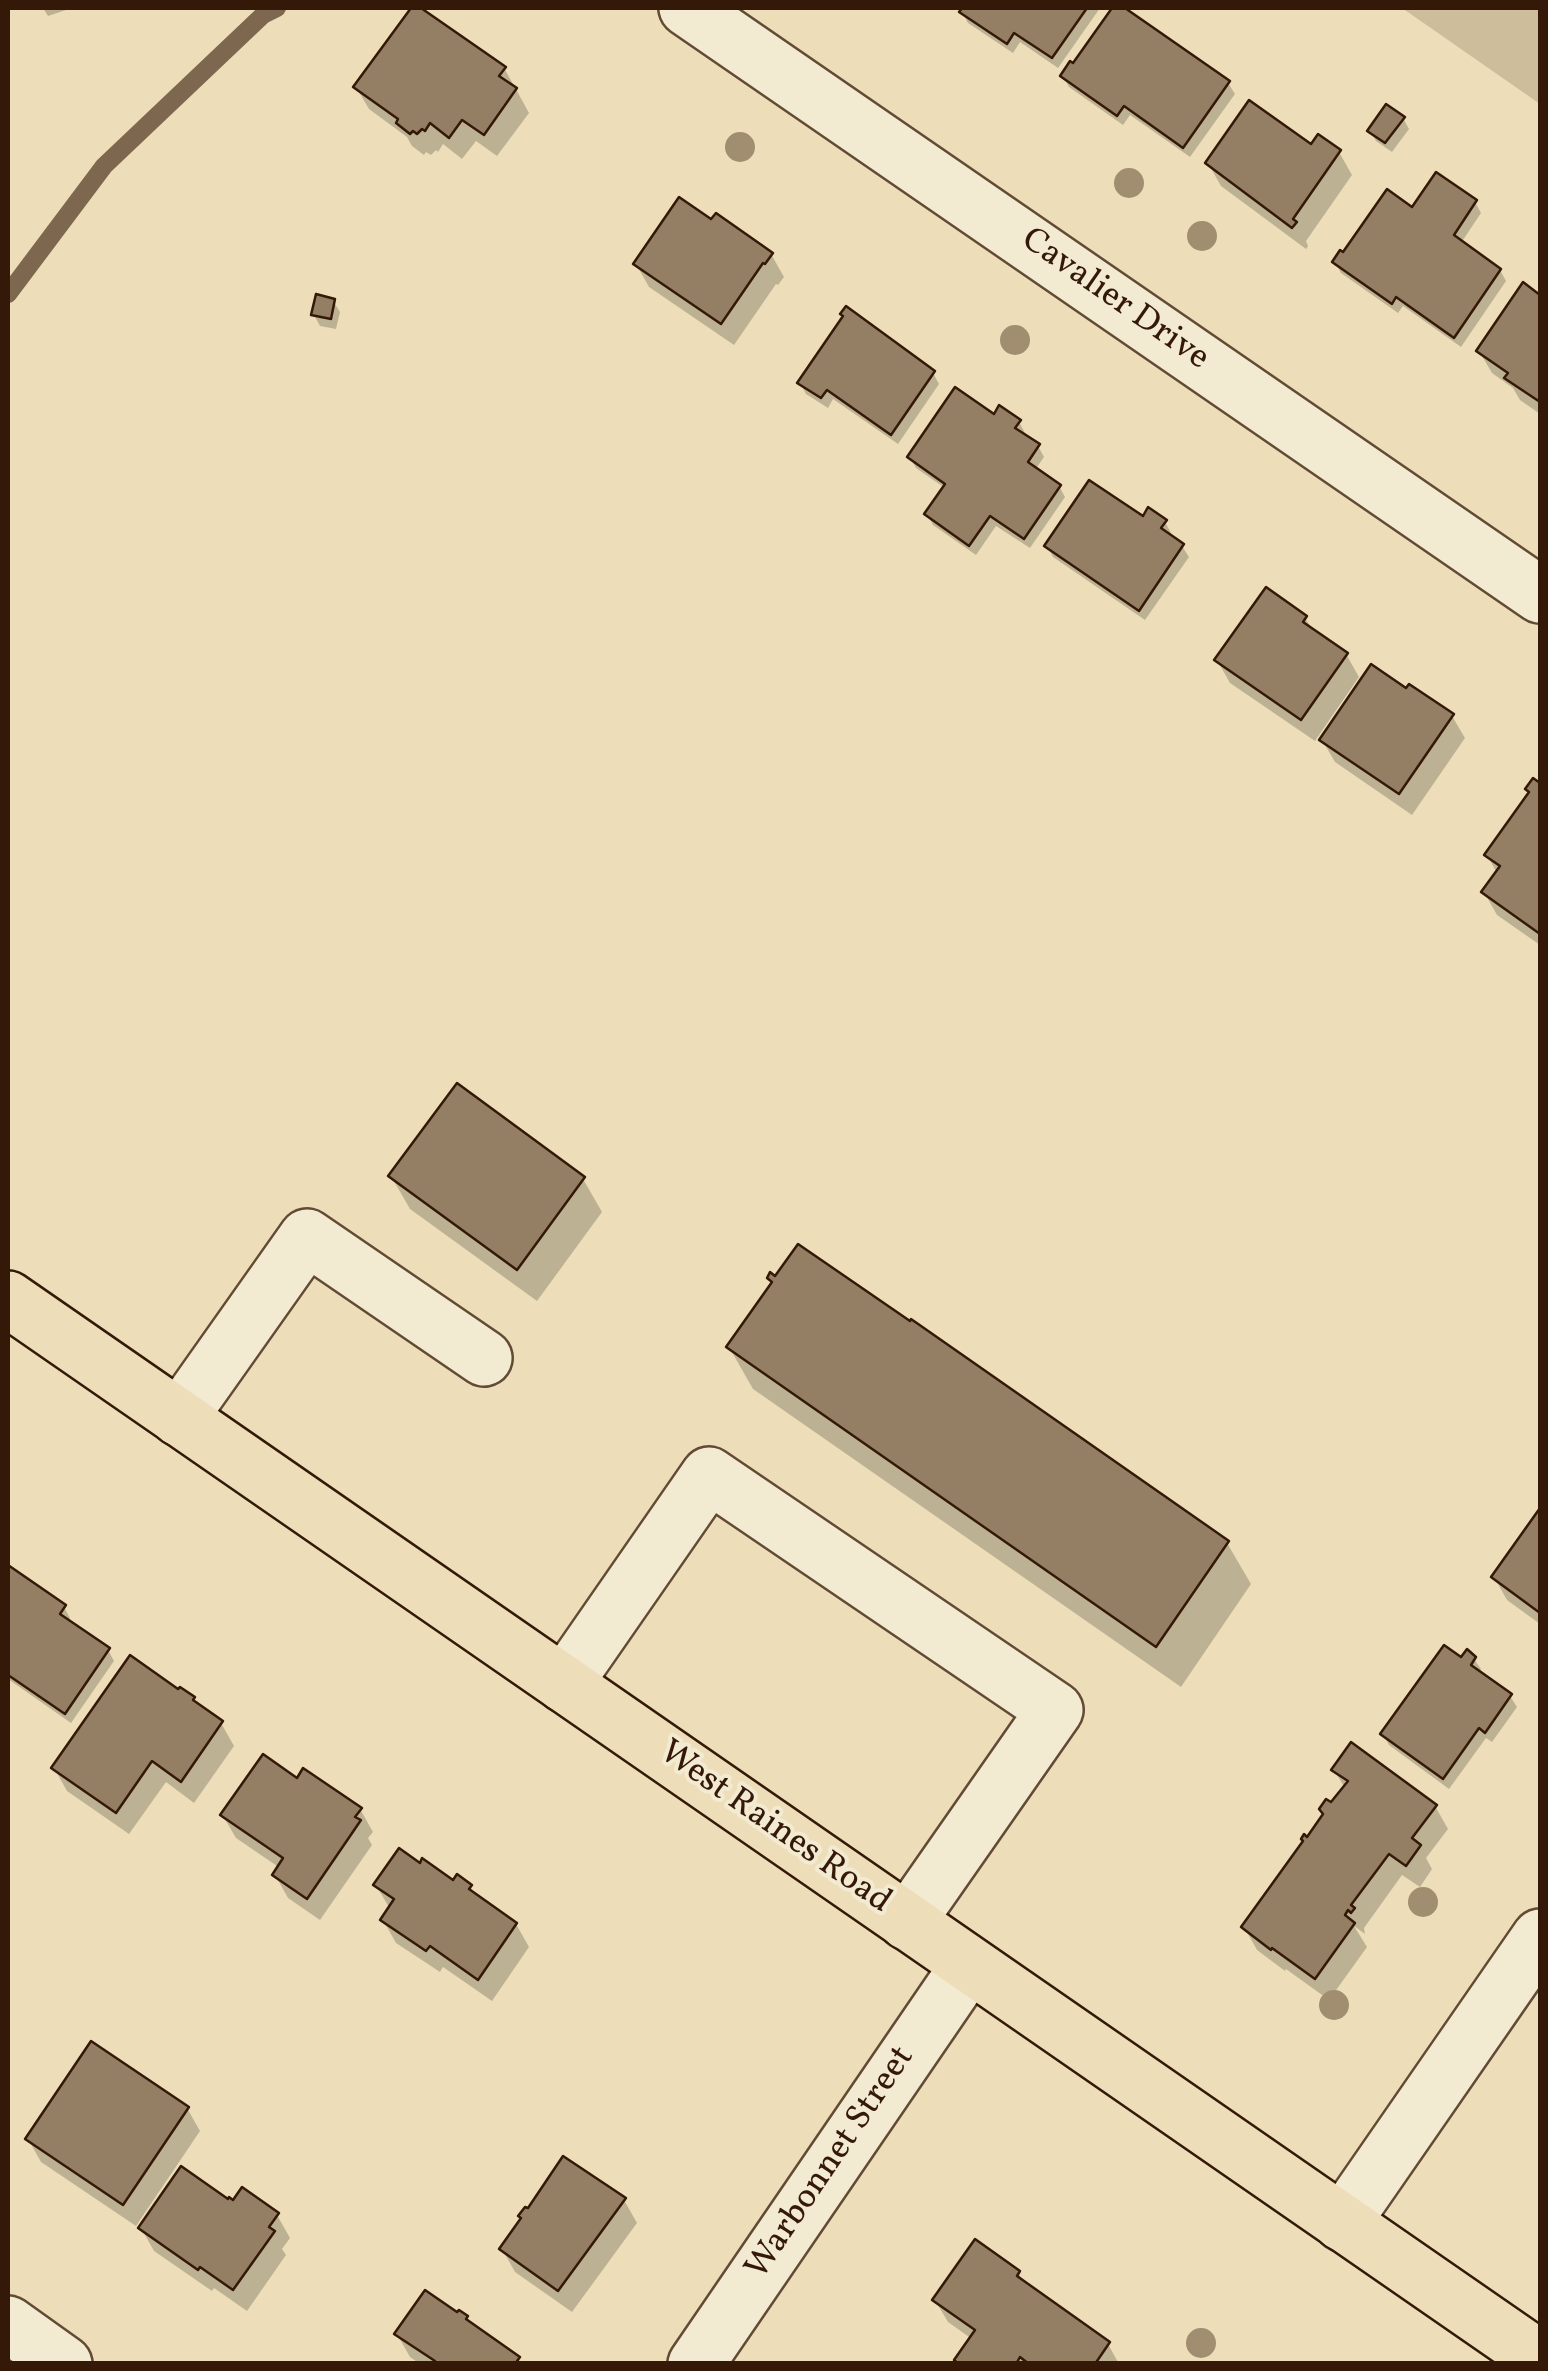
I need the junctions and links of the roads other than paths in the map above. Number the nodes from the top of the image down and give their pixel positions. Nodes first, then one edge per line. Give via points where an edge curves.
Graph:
1 (686, 8) edge
2 (1540, 596) edge
3 (8, 1299) edge
4 (484, 1358) dead end
5 (179, 1418) junction
6 (564, 1684) junction
7 (908, 1922) junction
8 (1540, 1937) edge
9 (968, 1965) junction
10 (1342, 2223) junction
11 (8, 2324) edge
12 (1540, 2359) edge
13 (64, 2364) edge
14 (696, 2364) edge

1 - 2 street, Cavalier Drive
3 - 5 main road, West Raines Road
4 - 5 street via 307,1237
5 - 6 main road, West Raines Road
6 - 7 main road, West Raines Road
6 - 7 street via 710,1475 1055,1710
7 - 9 main road, West Raines Road
8 - 10 street
9 - 10 main road, West Raines Road
9 - 14 street, Warbonnet Street
10 - 12 main road, West Raines Road
11 - 13 street

